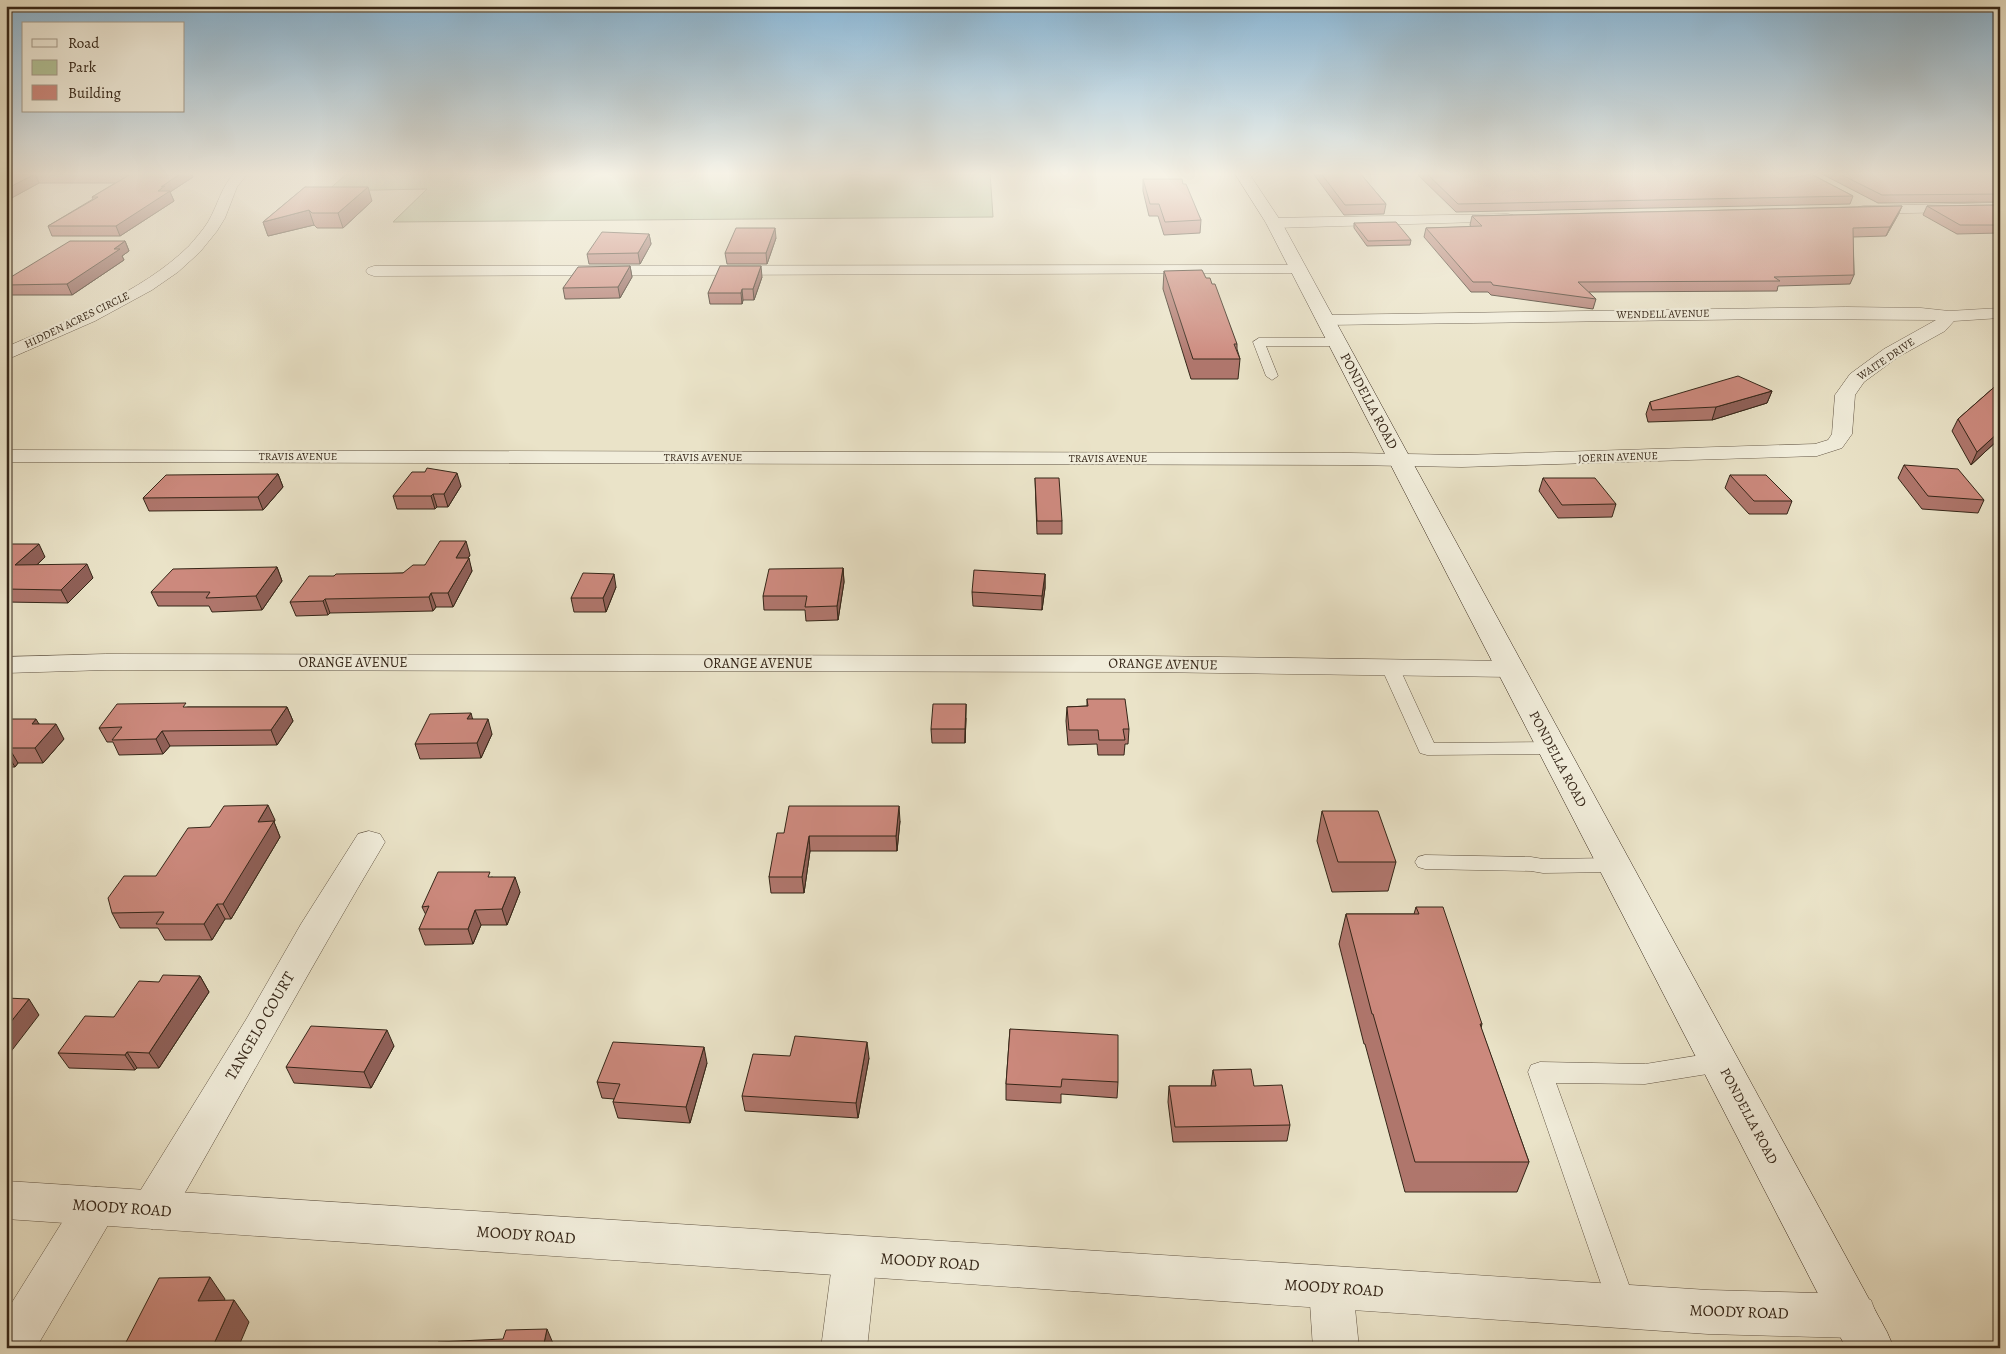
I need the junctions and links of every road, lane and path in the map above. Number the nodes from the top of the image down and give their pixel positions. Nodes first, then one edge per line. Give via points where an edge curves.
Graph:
1 (205, 235) edge
2 (1280, 235) edge
3 (1299, 270) junction
4 (374, 271) dead end
5 (2000, 313) edge
6 (1949, 316) junction
7 (1332, 331) junction
8 (6, 354) edge
9 (1272, 376) dead end
10 (1835, 444) joint
11 (6, 456) edge
12 (1400, 460) junction
13 (6, 665) edge
14 (1390, 667) junction
15 (1511, 669) junction
16 (1553, 748) junction
17 (369, 842) dead end
18 (1426, 862) dead end
19 (1615, 865) junction
20 (1720, 1062) junction
21 (6, 1200) edge
22 (96, 1206) junction
23 (152, 1210) junction
24 (855, 1256) junction
25 (1331, 1288) junction
26 (1623, 1307) junction
27 (1863, 1332) edge
28 (10, 1348) edge
29 (844, 1348) edge
30 (1336, 1348) edge

1 - 8 street, HIDDEN ACRES CIRCLE via 188,254 132,293 95,314
2 - 3 street, PONDELLA ROAD
3 - 4 street
3 - 7 street, PONDELLA ROAD
5 - 6 street, WENDELL AVENUE
6 - 7 street, WENDELL AVENUE via 1803,312
6 - 10 street, WAITE DRIVE via 1939,327 1891,353 1857,378 1850,386 1843,405 1842,434
7 - 9 lane via 1259,342
7 - 12 street, PONDELLA ROAD
10 - 12 street, JOERIN AVENUE via 1817,450
11 - 12 street, TRAVIS AVENUE
12 - 15 street, PONDELLA ROAD
13 - 14 street, ORANGE AVENUE via 156,662
14 - 15 street, ORANGE AVENUE
14 - 16 lane via 1428,749
15 - 16 street, PONDELLA ROAD
16 - 19 street, PONDELLA ROAD
17 - 23 street, TANGELO COURT
18 - 19 lane
19 - 20 street, PONDELLA ROAD
20 - 26 lane via 1645,1074 1540,1072
20 - 27 street, PONDELLA ROAD
21 - 22 street, MOODY ROAD
22 - 23 street, MOODY ROAD
22 - 28 street
23 - 24 street, MOODY ROAD
24 - 25 street, MOODY ROAD
24 - 29 street
25 - 26 street, MOODY ROAD
25 - 30 street
26 - 27 street, MOODY ROAD via 1708,1312

